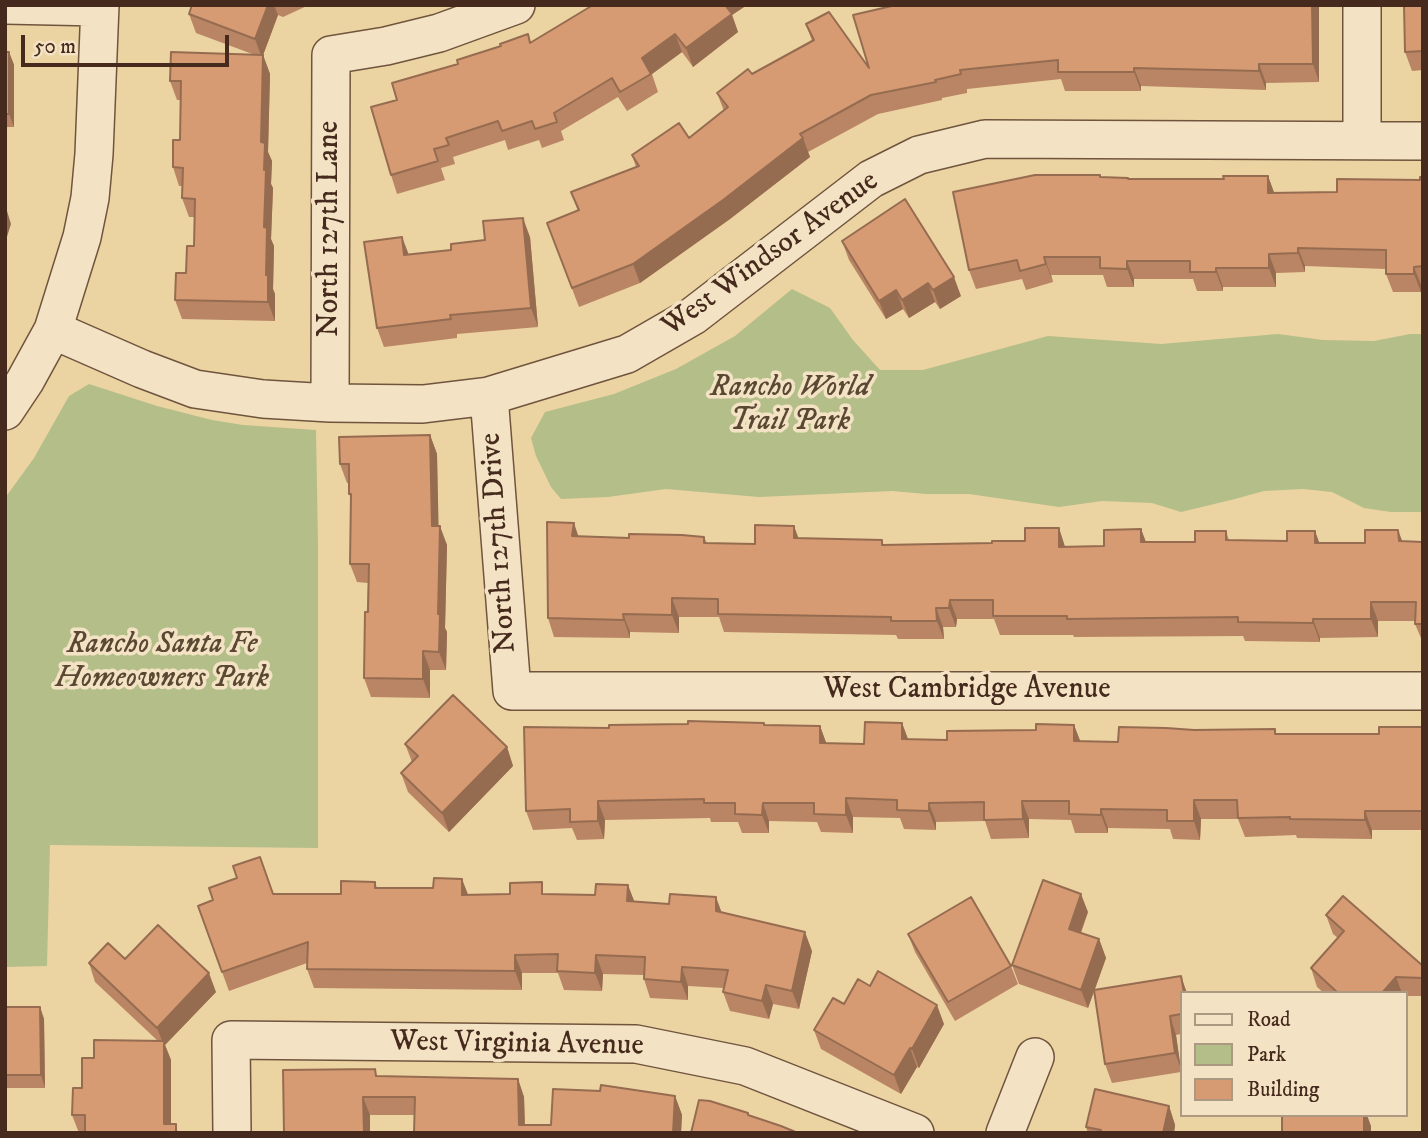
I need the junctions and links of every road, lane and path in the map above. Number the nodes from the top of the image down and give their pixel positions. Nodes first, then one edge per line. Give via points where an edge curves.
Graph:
1 (5, 5) edge
2 (516, 5) edge
3 (1362, 5) edge
4 (100, 6) edge
5 (1362, 140) junction
6 (1423, 141) edge
7 (53, 330) junction
8 (489, 396) junction
9 (330, 403) junction
10 (5, 411) edge
11 (512, 691) joint
12 (1423, 691) edge
13 (1035, 1057) dead end
14 (232, 1133) edge
15 (915, 1133) edge
16 (1005, 1133) edge

1 - 4 street
2 - 9 street, North 127th Lane via 439,33 331,55
3 - 5 street
4 - 7 street via 90,198
5 - 6 street, West Windsor Avenue
5 - 8 street, West Windsor Avenue via 985,139 919,155 872,179 693,316 627,354
7 - 9 street, West Windsor Avenue via 195,389
7 - 10 street
8 - 9 street, West Windsor Avenue via 423,404
8 - 11 street, North 127th Drive
11 - 12 street, West Cambridge Avenue
13 - 16 street
14 - 15 street, West Virginia Avenue via 231,1040 636,1044 745,1066

